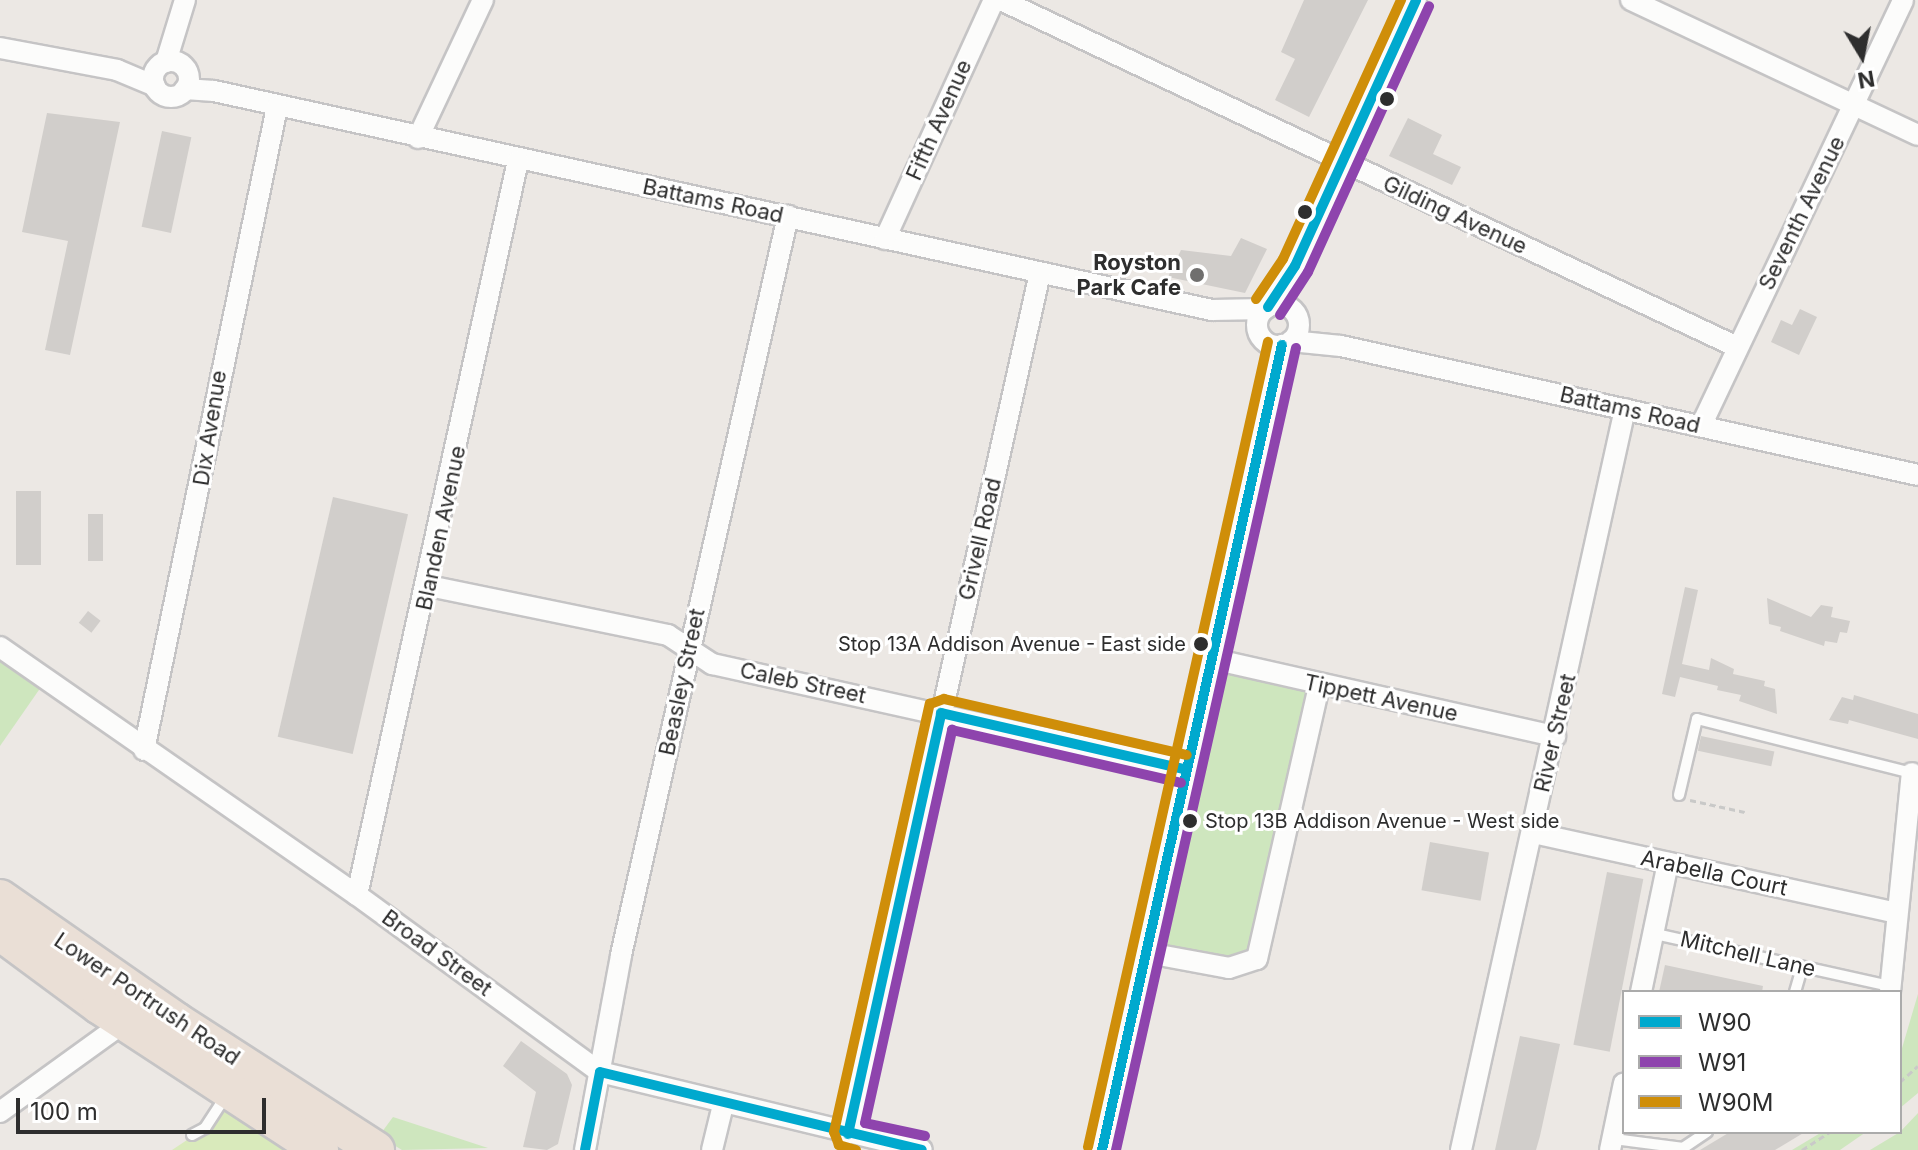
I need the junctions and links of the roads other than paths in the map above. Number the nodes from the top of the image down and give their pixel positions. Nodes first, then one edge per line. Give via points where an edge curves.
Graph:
1 (185, 0) edge
2 (483, 0) edge
3 (994, 0) edge
4 (1001, 0) edge
5 (1416, 0) edge
6 (1631, 0) edge
7 (1903, 0) edge
8 (0, 48) edge
9 (173, 74) junction
10 (1855, 105) junction
11 (277, 107) junction
12 (1918, 135) edge
13 (418, 138) junction
14 (518, 160) junction
15 (1340, 162) junction
16 (788, 216) junction
17 (885, 239) junction
18 (1295, 266) junction
19 (1040, 273) junction
20 (1267, 308) junction
21 (1212, 310) junction
22 (1294, 313) junction
23 (1275, 341) junction
24 (1341, 346) junction
25 (1737, 347) junction
26 (1625, 409) junction
27 (1701, 426) junction
28 (1918, 475) edge
29 (429, 586) junction
30 (0, 647) edge
31 (690, 650) junction
32 (1208, 658) junction
33 (1319, 685) junction
34 (941, 713) junction
35 (1555, 736) junction
36 (144, 750) junction
37 (1184, 769) junction
38 (1912, 773) joint
39 (1683, 797) road end
40 (1533, 833) junction
41 (1668, 863) junction
42 (357, 895) junction
43 (0, 898) edge
44 (1896, 913) junction
45 (0, 932) edge
46 (1651, 933) junction
47 (1148, 953) junction
48 (1802, 967) junction
49 (109, 975) junction
50 (1890, 989) edge
51 (1641, 990) edge
52 (1796, 990) edge
53 (176, 1021) junction
54 (125, 1022) junction
55 (600, 1072) junction
56 (230, 1091) junction
57 (1622, 1093) edge
58 (723, 1105) junction
59 (0, 1112) edge
60 (848, 1134) junction
61 (1704, 1134) edge
62 (192, 1135) dead end
63 (1612, 1144) edge
64 (320, 1150) edge
65 (376, 1150) edge
66 (585, 1150) edge
67 (712, 1150) edge
68 (922, 1150) edge
69 (1102, 1150) edge
70 (1461, 1150) edge

1 - 9 street
2 - 13 street
3 - 17 street, Fifth Avenue
4 - 15 street, Gilding Avenue
5 - 15 street
6 - 10 street
7 - 10 street, Seventh Avenue
8 - 9 street, Battams Road via 117,70
9 - 11 street, Battams Road
10 - 12 street
10 - 25 street, Seventh Avenue
11 - 13 street, Battams Road
11 - 36 street, Dix Avenue
13 - 14 street, Battams Road
14 - 16 street, Battams Road
14 - 29 street, Blanden Avenue
15 - 18 street
15 - 25 street, Gilding Avenue
16 - 17 street, Battams Road
16 - 31 street, Beasley Street
17 - 19 street, Battams Road
18 - 20 street
18 - 22 street
19 - 21 street, Battams Road
19 - 34 street, Grivell Road
20 - 21 street, Battams Road
20 - 22 street, Battams Road
20 - 23 street via 1257,320
21 - 23 street, Battams Road
22 - 23 street via 1298,329
22 - 24 street, Battams Road
23 - 24 street, Battams Road
23 - 32 street
24 - 26 street, Battams Road
25 - 27 street, Seventh Avenue
26 - 27 street, Battams Road
26 - 35 street, River Street
27 - 28 street, Battams Road
29 - 31 street, Caleb Street via 668,635
29 - 42 street, Blanden Avenue
30 - 36 street, Broad Street
31 - 34 street, Caleb Street via 712,664
31 - 55 street, Beasley Street
32 - 33 street, Tippett Avenue
32 - 37 street
33 - 35 street, Tippett Avenue
33 - 47 street via 1257,959 1229,968
34 - 37 street, Caleb Street
34 - 60 street, Grivell Road
35 - 40 street, River Street
36 - 42 street, Broad Street
37 - 47 street
38 - 39 lane via 1697,719
38 - 44 street
40 - 41 street, Arabella Court
40 - 70 street, River Street
41 - 44 street, Arabella Court
41 - 46 street
42 - 55 street, Broad Street
43 - 49 highway, Lower Portrush Road
44 - 50 street
45 - 54 highway, Lower Portrush Road
46 - 48 lane, Mitchell Lane
46 - 51 street
47 - 69 street
48 - 50 lane, Mitchell Lane
48 - 52 lane
49 - 53 highway, Lower Portrush Road
49 - 54 highway
53 - 54 highway
53 - 65 highway, Lower Portrush Road
54 - 56 highway, Lower Portrush Road
54 - 59 street
55 - 58 street, Broad Street
55 - 66 street, Beasley Street
56 - 62 lane via 205,1128
56 - 64 highway, Lower Portrush Road
57 - 63 street
58 - 60 street, Broad Street
58 - 67 street
60 - 68 street, Broad Street
61 - 63 lane via 1683,1148

